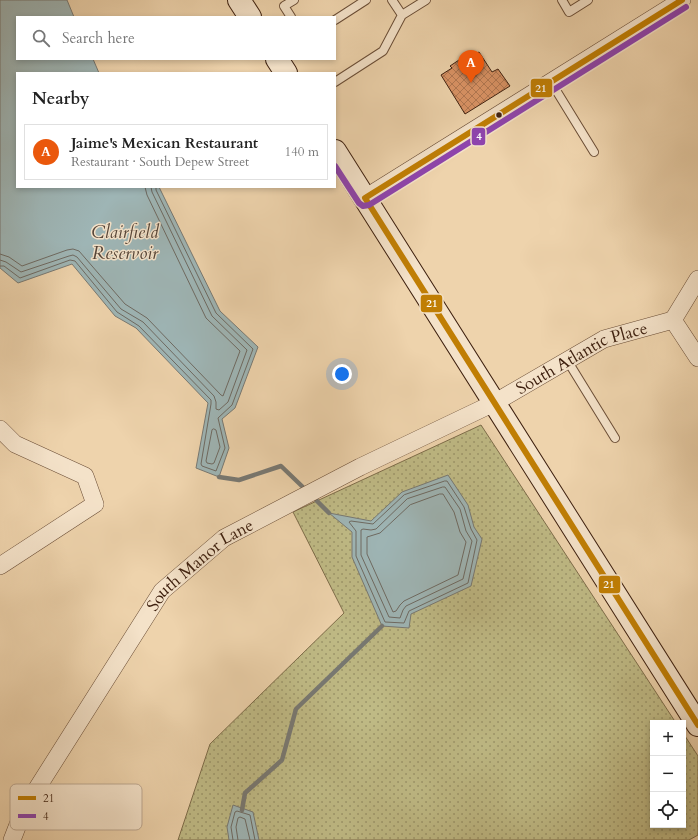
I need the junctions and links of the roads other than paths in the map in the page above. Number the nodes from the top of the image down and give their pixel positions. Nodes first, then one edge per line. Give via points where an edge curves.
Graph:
1 (239, 0) edge
2 (294, 0) edge
3 (366, 0) edge
4 (392, 0) edge
5 (426, 0) edge
6 (562, 0) edge
7 (588, 0) edge
8 (682, 0) edge
9 (402, 15) junction
10 (249, 16) edge
11 (290, 16) edge
12 (336, 19) edge
13 (278, 60) edge
14 (285, 72) edge
15 (336, 81) edge
16 (551, 82) junction
17 (594, 152) dead end
18 (336, 153) edge
19 (365, 198) junction
20 (698, 279) edge
21 (672, 320) junction
22 (698, 358) edge
23 (567, 360) junction
24 (494, 403) junction
25 (0, 429) edge
26 (615, 438) dead end
27 (0, 566) edge
28 (698, 725) edge
29 (40, 784) edge
30 (16, 830) edge
31 (12, 840) edge

1 - 10 main road
2 - 11 lane via 284,6
3 - 12 lane
4 - 9 lane
5 - 9 lane
6 - 7 lane via 569,12
8 - 16 street
9 - 15 lane via 383,51
13 - 14 main road
16 - 17 lane
16 - 19 street
18 - 19 main road
19 - 24 main road
20 - 21 street
21 - 22 street
21 - 23 street, South Atlantic Place via 604,339
23 - 24 street, South Atlantic Place
23 - 26 lane
24 - 28 main road
24 - 29 street, South Manor Lane via 346,474 224,538 162,591
25 - 27 street via 15,444 85,476 95,504
30 - 31 street, South Manor Lane

